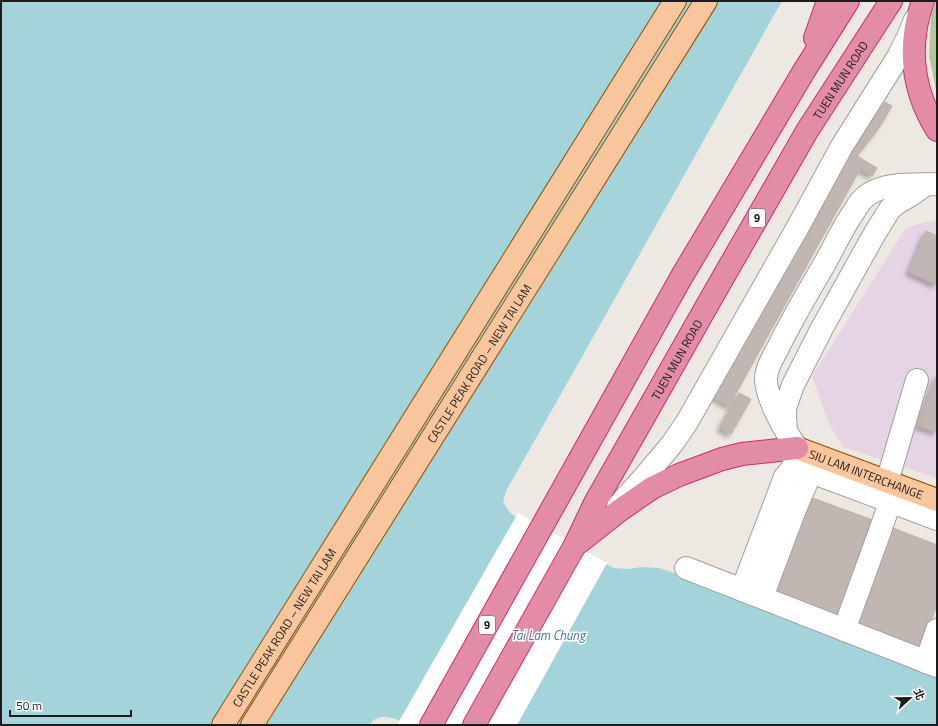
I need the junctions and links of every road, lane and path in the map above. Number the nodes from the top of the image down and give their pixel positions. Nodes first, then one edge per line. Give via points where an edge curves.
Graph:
1 (675, 1) edge
2 (706, 1) edge
3 (828, 1) edge
4 (848, 1) edge
5 (891, 1) edge
6 (920, 8) edge
7 (804, 71) junction
8 (937, 130) edge
9 (931, 184) edge
10 (918, 380) dead end
11 (791, 439) junction
12 (796, 472) junction
13 (888, 492) junction
14 (937, 500) edge
15 (937, 519) edge
16 (600, 526) junction
17 (575, 545) junction
18 (686, 568) dead end
19 (752, 594) junction
20 (844, 630) junction
21 (937, 630) edge
22 (931, 664) edge
23 (223, 725) edge
24 (252, 725) edge
25 (431, 725) edge
26 (474, 725) edge

1 - 23 main road, CASTLE PEAK ROAD – NEW TAI LAM
2 - 24 main road, CASTLE PEAK ROAD – NEW TAI LAM
3 - 7 highway
4 - 7 highway, 9
5 - 17 highway, TUEN MUN ROAD / 9 via 803,138 595,503
6 - 8 highway via 914,37 916,81
6 - 16 lane via 898,57 842,146 688,422 646,475
7 - 25 highway, 9 via 682,276
9 - 11 lane via 890,209 822,328 793,385 785,408
9 - 11 lane via 891,186 867,195 849,219 794,316 767,372 766,380 773,405
10 - 13 lane
11 - 12 lane
11 - 13 main road, SIU LAM INTERCHANGE
11 - 16 highway via 722,459 679,475 652,488
12 - 13 lane
12 - 19 lane via 794,512
13 - 14 main road, SIU LAM INTERCHANGE
13 - 15 lane
13 - 20 lane via 879,534
16 - 17 highway
17 - 26 highway, TUEN MUN ROAD / 9
18 - 19 lane
19 - 20 lane
20 - 22 lane
21 - 22 lane

